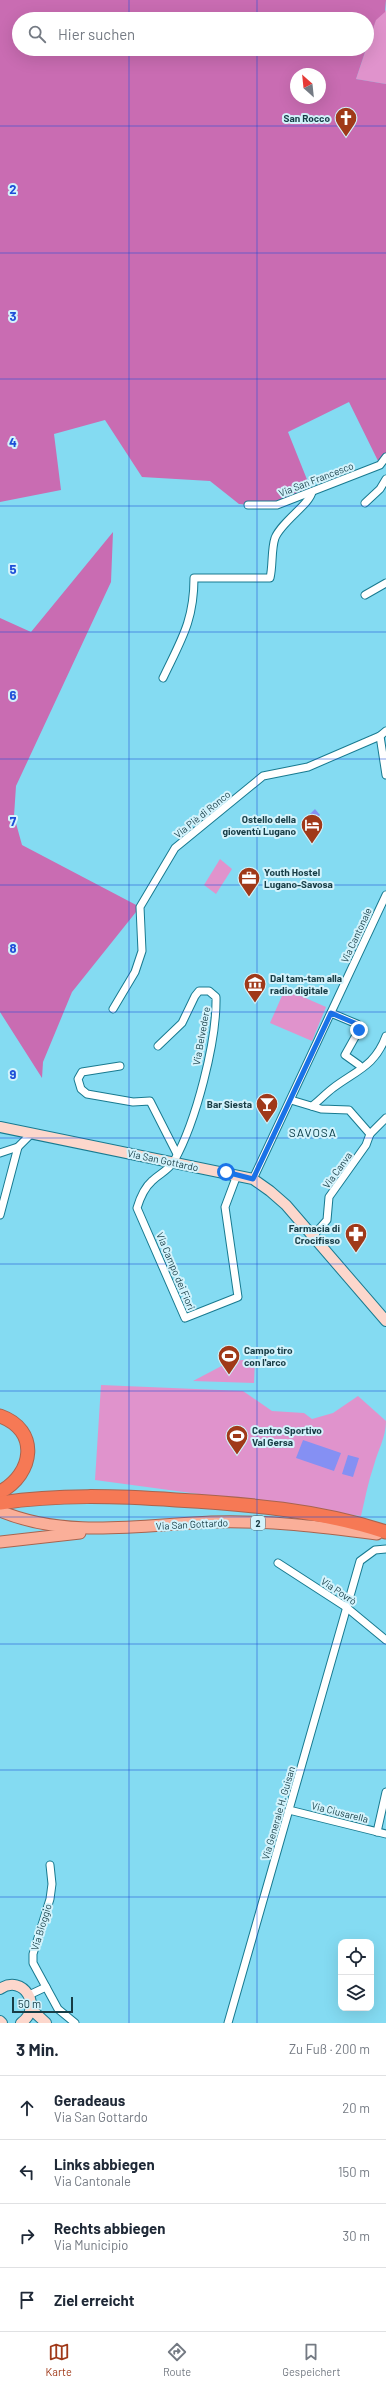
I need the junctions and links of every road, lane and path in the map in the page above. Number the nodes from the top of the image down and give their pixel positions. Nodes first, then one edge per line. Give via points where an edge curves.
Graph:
1 (386, 457) edge
2 (386, 479) edge
3 (312, 492) junction
4 (365, 503) dead end
5 (248, 506) dead end
6 (386, 582) edge
7 (365, 595) dead end
8 (163, 678) dead end
9 (383, 733) edge
10 (386, 775) edge
11 (386, 895) edge
12 (113, 1009) dead end
13 (331, 1013) junction
14 (386, 1036) edge
15 (158, 1046) dead end
16 (359, 1064) dead end
17 (120, 1066) dead end
18 (291, 1100) junction
19 (312, 1106) junction
20 (386, 1118) edge
21 (0, 1127) edge
22 (32, 1133) junction
23 (370, 1134) junction
24 (18, 1147) junction
25 (0, 1153) edge
26 (175, 1158) junction
27 (237, 1175) junction
28 (253, 1179) junction
29 (0, 1215) edge
30 (313, 1236) junction
31 (385, 1318) edge
32 (0, 1416) edge
33 (0, 1492) edge
34 (0, 1503) edge
35 (0, 1511) edge
36 (130, 1528) junction
37 (386, 1532) edge
38 (386, 1535) edge
39 (0, 1542) edge
40 (386, 1549) edge
41 (278, 1564) dead end
42 (346, 1607) junction
43 (386, 1640) edge
44 (386, 1792) edge
45 (289, 1810) junction
46 (377, 1832) junction
47 (386, 1834) edge
48 (50, 1865) dead end
49 (46, 1987) junction
50 (1, 1988) edge
51 (29, 1995) junction
52 (32, 2010) junction
53 (21, 2023) edge
54 (46, 2023) edge
55 (75, 2023) edge
56 (228, 2023) edge

1 - 3 street, Via San Francesco via 375,467
2 - 4 street via 380,489
3 - 5 street, Via San Francesco via 276,505
3 - 8 street via 311,498 294,512 275,538 270,578 194,578 194,606 189,624
6 - 7 street
9 - 10 street
9 - 12 street, Via Piè di Ronco via 308,767 263,776 175,848 140,907 142,951 135,972
11 - 13 street, Via Cantonale
13 - 16 street via 357,1024 359,1030 345,1054
13 - 18 street, Via Cantonale
14 - 19 street via 381,1048 367,1066
15 - 26 street, Via Belvedere via 182,1023 199,991 209,991 216,996 210,1048 192,1124
17 - 26 street via 82,1072 78,1079 81,1089 87,1094 133,1102 150,1102
18 - 19 street
18 - 28 street, Via Cantonale
19 - 23 street via 321,1109 349,1110
20 - 23 street, Via Canva
21 - 22 main road, Via San Gottardo
22 - 24 street
22 - 26 main road, Via San Gottardo
23 - 30 street, Via Canva via 366,1145 329,1197 327,1220
24 - 25 street
24 - 29 street
26 - 27 main road, Via San Gottardo
26 - 27 street, Via Campo dei Fiori via 164,1173 151,1181 138,1208 185,1318 238,1297 225,1207
27 - 28 main road, Via San Gottardo
28 - 30 main road, Via San Gottardo via 276,1195
30 - 31 main road, Via San Gottardo
32 - 33 highway via 19,1427 27,1443 28,1454 26,1465 20,1475
34 - 37 highway via 120,1496 225,1502 336,1518
35 - 36 main road, Via San Gottardo / 2 via 21,1519 61,1526
36 - 38 main road, Via San Gottardo / 2 via 211,1522 273,1523
36 - 39 main road
40 - 42 street, Via Generale H. Guisan via 375,1550 360,1561
41 - 42 street, Via Povrò
42 - 43 street, Via Povrò
42 - 45 street, Via Generale H. Guisan
44 - 46 street
45 - 46 street, Via Ciusarella
45 - 56 street, Via Generale H. Guisan
46 - 47 street, Via Ciusarella
48 - 49 street, Via Bioggio via 50,1899 33,1954 33,1964
49 - 51 street
49 - 55 street, Via Bioggio via 58,2009
50 - 51 main road via 9,1985 20,1987
51 - 52 main road
52 - 53 main road
52 - 54 main road

